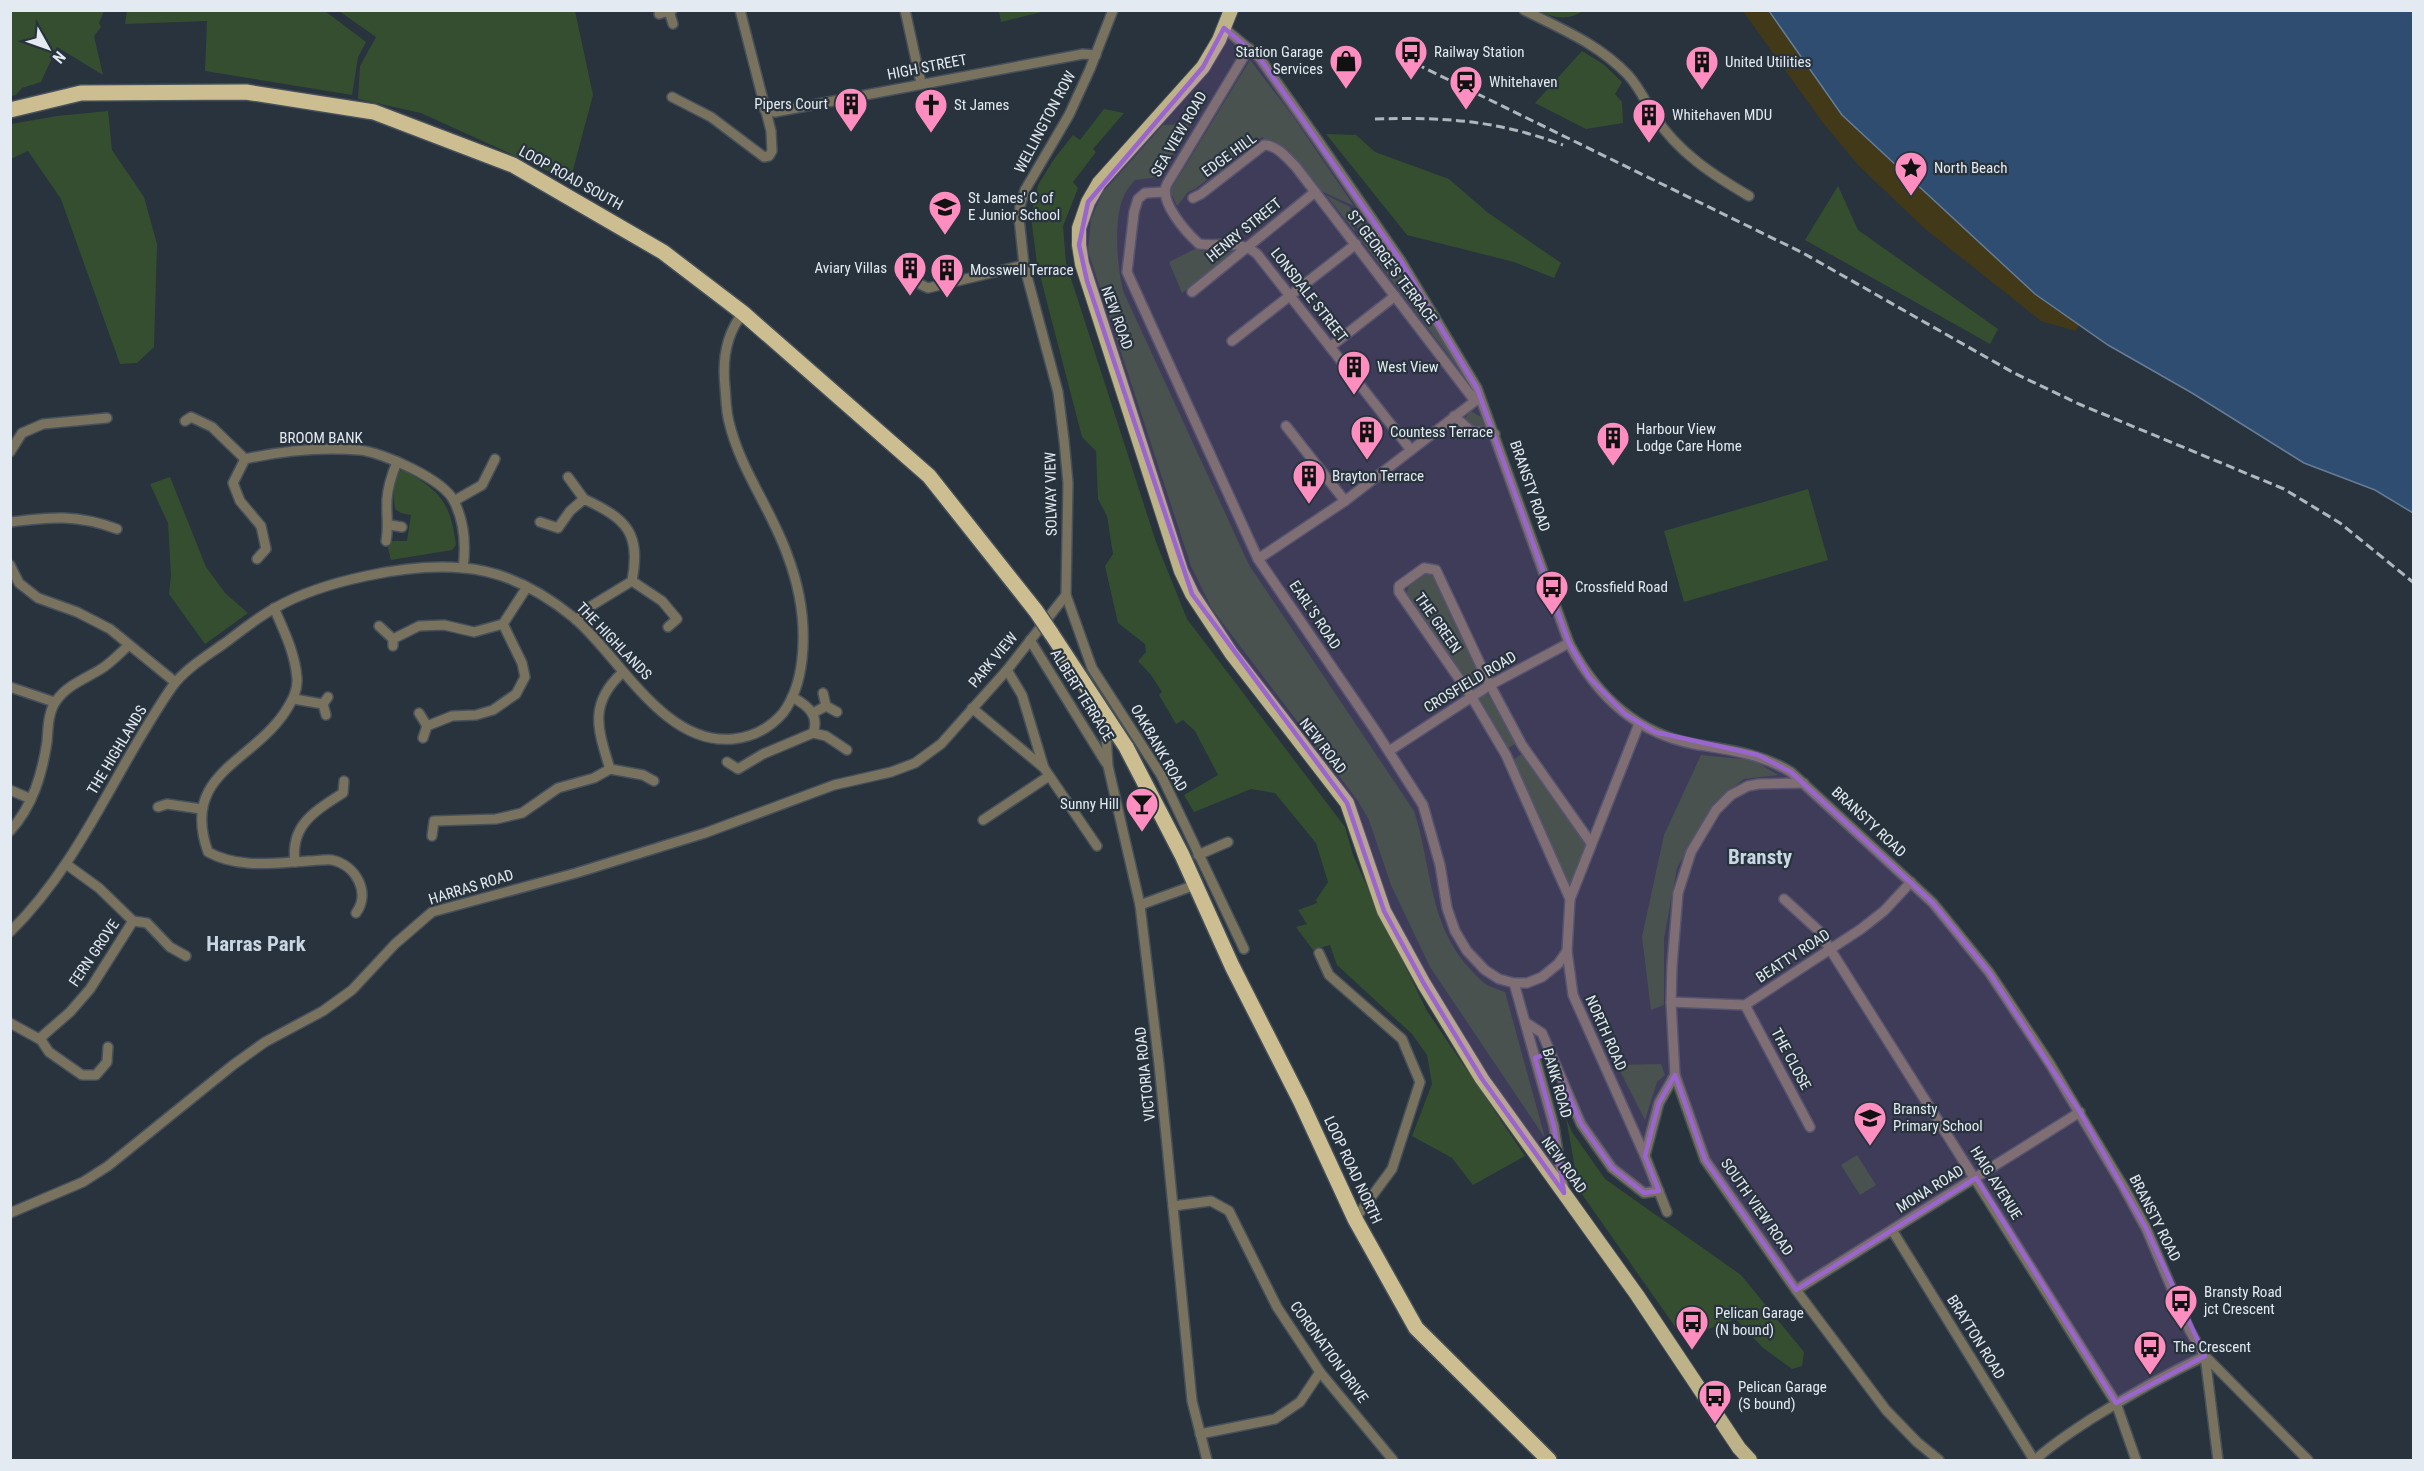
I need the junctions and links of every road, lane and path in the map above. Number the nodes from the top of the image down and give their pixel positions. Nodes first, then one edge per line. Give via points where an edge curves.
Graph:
1 (740, 10) edge
2 (905, 10) edge
3 (1113, 10) edge
4 (1231, 10) edge
5 (1524, 10) edge
6 (671, 11) edge
7 (659, 14) dead end
8 (673, 24) dead end
9 (1224, 28) junction
10 (1249, 48) junction
11 (1096, 56) junction
12 (921, 83) junction
13 (672, 97) dead end
14 (10, 110) edge
15 (765, 110) junction
16 (1282, 153) joint
17 (1164, 192) junction
18 (1315, 192) junction
19 (1749, 196) dead end
20 (1193, 198) dead end
21 (1356, 244) junction
22 (1248, 247) junction
23 (1024, 265) junction
24 (903, 276) dead end
25 (1029, 285) joint
26 (1192, 292) dead end
27 (1290, 296) junction
28 (1395, 296) junction
29 (743, 312) junction
30 (1232, 341) dead end
31 (1330, 347) junction
32 (1478, 399) junction
33 (188, 415) dead end
34 (1454, 416) junction
35 (108, 418) dead end
36 (1286, 426) dead end
37 (1495, 434) junction
38 (1411, 450) junction
39 (10, 452) edge
40 (245, 459) junction
41 (495, 459) dead end
42 (397, 462) junction
43 (477, 467) dead end
44 (488, 473) junction
45 (568, 477) dead end
46 (584, 499) junction
47 (454, 501) junction
48 (1345, 501) junction
49 (10, 522) edge
50 (540, 522) dead end
51 (390, 525) junction
52 (402, 526) dead end
53 (558, 528) junction
54 (563, 537) dead end
55 (122, 538) dead end
56 (386, 541) dead end
57 (266, 549) junction
58 (277, 552) dead end
59 (257, 559) dead end
60 (1258, 559) junction
61 (10, 565) edge
62 (463, 568) junction
63 (632, 581) junction
64 (527, 587) junction
65 (1066, 595) junction
66 (274, 608) junction
67 (576, 620) junction
68 (503, 624) junction
69 (379, 626) dead end
70 (668, 627) dead end
71 (1051, 633) joint
72 (1030, 640) junction
73 (1569, 643) junction
74 (129, 645) junction
75 (1007, 670) junction
76 (622, 673) junction
77 (175, 682) junction
78 (1490, 684) junction
79 (10, 687) edge
80 (1104, 687) junction
81 (823, 693) dead end
82 (1471, 696) junction
83 (792, 697) junction
84 (294, 699) junction
85 (54, 702) junction
86 (826, 706) junction
87 (972, 708) junction
88 (419, 712) dead end
89 (837, 712) dead end
90 (813, 713) junction
91 (327, 715) dead end
92 (1639, 724) junction
93 (427, 726) junction
94 (813, 733) junction
95 (423, 738) dead end
96 (941, 744) joint
97 (847, 750) dead end
98 (1389, 751) junction
99 (727, 762) dead end
100 (1108, 766) junction
101 (610, 769) junction
102 (1047, 772) junction
103 (344, 781) dead end
104 (654, 781) dead end
105 (1804, 783) junction
106 (10, 790) edge
107 (171, 793) dead end
108 (343, 793) junction
109 (31, 799) junction
110 (352, 799) dead end
111 (201, 809) junction
112 (983, 820) dead end
113 (10, 831) edge
114 (432, 836) dead end
115 (1228, 842) dead end
116 (1591, 843) junction
117 (1097, 846) dead end
118 (1198, 855) junction
119 (295, 862) junction
120 (66, 864) junction
121 (1911, 882) junction
122 (1195, 885) junction
123 (1570, 898) junction
124 (1784, 898) dead end
125 (1140, 905) junction
126 (356, 913) dead end
127 (134, 921) junction
128 (10, 932) edge
129 (1244, 949) dead end
130 (1831, 949) junction
131 (1567, 951) junction
132 (1319, 952) dead end
133 (186, 957) dead end
134 (1514, 983) junction
135 (1671, 1002) junction
136 (1745, 1005) junction
137 (1525, 1022) junction
138 (10, 1023) edge
139 (39, 1039) junction
140 (108, 1047) dead end
141 (1675, 1075) junction
142 (2080, 1112) junction
143 (1810, 1127) dead end
144 (1645, 1156) junction
145 (1976, 1178) junction
146 (1659, 1191) junction
147 (1564, 1193) junction
148 (1173, 1206) junction
149 (1667, 1212) dead end
150 (10, 1213) edge
151 (1355, 1219) junction
152 (1892, 1230) junction
153 (1796, 1290) junction
154 (2205, 1356) junction
155 (1320, 1372) junction
156 (2116, 1403) junction
157 (1200, 1434) junction
158 (2136, 1460) edge
159 (1207, 1461) edge
160 (1393, 1461) edge
161 (1549, 1461) edge
162 (1750, 1461) edge
163 (1940, 1461) edge
164 (2035, 1461) edge
165 (2218, 1461) edge
166 (2308, 1461) edge

1 - 15 street
2 - 12 street
3 - 11 street, WELLINGTON ROW
4 - 9 main road, NEW ROAD
5 - 19 street via 1610,58 1644,95 1654,116 1686,154 1712,175
6 - 7 street
6 - 8 street
9 - 10 street, BRANSTY ROAD
9 - 147 main road, NEW ROAD via 1203,67 1137,138 1088,202 1079,228 1087,281 1181,571 1192,594 1231,652 1347,803 1384,911 1419,974 1482,1079
10 - 17 street, SEA VIEW ROAD
10 - 32 street, BRANSTY ROAD via 1401,261
11 - 12 street, HIGH STREET via 1083,54
11 - 23 street, WELLINGTON ROW via 1020,206
12 - 15 street, HIGH STREET via 775,112
13 - 15 street via 711,117 764,158 772,151
14 - 29 highway, LOOP ROAD SOUTH via 81,93 246,92 374,112 513,165 663,252
16 - 18 street, ST GEORGE'S TERRACE
16 - 20 street, EDGE HILL via 1264,145
17 - 22 street, SEA VIEW ROAD via 1176,216 1199,244
17 - 60 street, EARL'S ROAD via 1145,193 1138,199 1127,272
18 - 21 street, ST GEORGE'S TERRACE
18 - 22 street, HENRY STREET
21 - 27 street
21 - 28 street, ST GEORGE'S TERRACE
22 - 26 street, HENRY STREET
22 - 27 street, LONSDALE STREET
23 - 24 street via 928,288
23 - 25 street, WELLINGTON ROW
25 - 65 street, SOLWAY VIEW via 1058,392 1068,483
27 - 30 street
27 - 31 street, LONSDALE STREET
28 - 31 street
28 - 32 street, ST GEORGE'S TERRACE
29 - 71 highway, LOOP ROAD SOUTH, bridge via 929,476
29 - 83 street, THE HIGHLANDS via 732,327 723,366 728,421 739,454 787,551 798,585 804,644
31 - 38 street, LONSDALE STREET
32 - 34 street
32 - 37 street, BRANSTY ROAD
33 - 40 street via 212,427
34 - 37 street via 1471,431
34 - 38 street
35 - 39 street via 43,424 22,433
36 - 48 street
37 - 73 street, BRANSTY ROAD
38 - 48 street
40 - 42 street, BROOM BANK via 275,452 360,450
40 - 57 street via 233,483 240,501 261,526
41 - 44 street
42 - 47 street, BROOM BANK via 434,481
42 - 51 street via 389,480
43 - 44 street
44 - 47 street via 482,484
45 - 46 street
46 - 53 street
46 - 63 street via 607,509 630,530 636,558
47 - 62 street, BROOM BANK via 463,531
48 - 60 street
49 - 55 street via 72,517 118,527
50 - 53 street
51 - 52 street
51 - 56 street
53 - 54 street
57 - 58 street
57 - 59 street
60 - 98 street, EARL'S ROAD
61 - 74 street via 19,583 38,598 110,629
62 - 64 street, THE HIGHLANDS via 488,571
62 - 66 street, THE HIGHLANDS via 404,570 318,587
63 - 67 street
63 - 70 street via 681,619
64 - 67 street, THE HIGHLANDS
64 - 68 street
65 - 72 street, PARK VIEW
65 - 80 street, OAKBANK ROAD via 1089,659
66 - 77 street, THE HIGHLANDS
66 - 84 street via 291,644 297,679
67 - 76 street, THE HIGHLANDS
68 - 69 street via 474,632 444,625 419,626 393,642
68 - 93 street via 525,677 516,694 494,710 452,716
71 - 122 highway, LOOP ROAD NORTH, bridge via 1126,747
72 - 75 street, PARK VIEW
72 - 100 street, ALBERT TERRACE
73 - 78 street, CROSFIELD ROAD
73 - 92 street, BRANSTY ROAD via 1601,692
74 - 77 street
74 - 85 street
75 - 87 street, PARK VIEW
75 - 102 street via 1022,695
76 - 83 street, THE HIGHLANDS via 670,717 697,734 722,740 759,732 772,724
76 - 101 street via 609,684 599,704 598,732
77 - 120 street, THE HIGHLANDS
78 - 82 street, CROSFIELD ROAD
78 - 82 street, THE GREEN via 1436,570 1424,568 1399,586 1399,592
78 - 116 street, THE GREEN via 1522,745
79 - 85 street
80 - 100 street, VICTORIA ROAD
80 - 118 street, OAKBANK ROAD via 1161,775
81 - 86 street
82 - 98 street, CROSFIELD ROAD
82 - 123 street, THE GREEN via 1506,755
83 - 90 street
84 - 91 street via 326,701
84 - 111 street via 275,727 220,774
85 - 109 street via 43,765
86 - 89 street
86 - 90 street
87 - 96 street, PARK VIEW
87 - 102 street
88 - 93 street
90 - 94 street
92 - 105 street, BRANSTY ROAD via 1691,743 1758,755
92 - 116 street, NORTH ROAD
93 - 95 street
94 - 97 street via 826,736
94 - 99 street via 763,754 737,773
96 - 150 street, HARRAS ROAD via 906,767 834,785 705,833 576,873 432,912 401,938 352,990 257,1048 108,1166 83,1182
98 - 134 street, EARL'S ROAD via 1423,805 1455,931 1485,970
100 - 125 street, VICTORIA ROAD
101 - 104 street via 644,773
101 - 114 street via 558,788 522,813 496,819 431,817
102 - 112 street
102 - 117 street
103 - 108 street
105 - 121 street, BRANSTY ROAD
105 - 135 street, SOUTH VIEW ROAD via 1759,783 1739,790 1723,802 1700,834 1678,893
106 - 109 street
107 - 111 street via 163,805
108 - 110 street
108 - 119 street via 302,825 293,846
109 - 113 street
111 - 119 street via 208,852 223,860 258,864
115 - 118 street
116 - 123 street, NORTH ROAD
118 - 129 street, OAKBANK ROAD
119 - 126 street via 332,860 355,873 368,899
120 - 127 street, FERN GROVE
120 - 128 street, THE HIGHLANDS via 33,910
121 - 130 street, BEATTY ROAD via 1884,911
121 - 142 street, BRANSTY ROAD via 1934,903 1989,972
122 - 125 street
122 - 151 highway, LOOP ROAD NORTH
123 - 131 street, NORTH ROAD
124 - 130 street, HAIG AVENUE
125 - 148 street, VICTORIA ROAD
127 - 133 street via 147,924
127 - 139 street, FERN GROVE via 90,989
130 - 136 street, BEATTY ROAD
130 - 145 street, HAIG AVENUE
131 - 134 street via 1542,977
131 - 144 street, NORTH ROAD via 1573,995
132 - 151 street via 1329,975 1402,1039 1420,1082 1392,1169
134 - 137 street, BANK ROAD
135 - 136 street
135 - 141 street, SOUTH VIEW ROAD
136 - 143 street, THE CLOSE
137 - 146 street via 1542,1033 1581,1124 1612,1168 1644,1193
137 - 147 street, BANK ROAD via 1554,1126
138 - 139 street
139 - 140 street via 49,1052 82,1075 96,1075 107,1062
141 - 144 street via 1659,1103
141 - 153 street, SOUTH VIEW ROAD via 1705,1160
142 - 145 street, MONA ROAD
142 - 154 street, BRANSTY ROAD via 2146,1228 2190,1331
144 - 146 street, NORTH ROAD
145 - 152 street, MONA ROAD
145 - 156 street, HAIG AVENUE
146 - 149 street, NORTH ROAD
147 - 162 main road, NEW ROAD
148 - 155 street, CORONATION DRIVE via 1211,1201 1229,1211 1277,1307
148 - 157 street, VICTORIA ROAD via 1192,1401
151 - 161 highway, LOOP ROAD NORTH via 1416,1328
152 - 153 street, MONA ROAD
152 - 164 street, BRAYTON ROAD
153 - 163 street, SOUTH VIEW ROAD via 1887,1410
154 - 156 street
154 - 165 street
154 - 166 street, BRANSTY ROAD
155 - 157 street via 1300,1402 1275,1419
155 - 160 street, CORONATION DRIVE
156 - 158 street
156 - 164 street
157 - 159 street, VICTORIA ROAD

